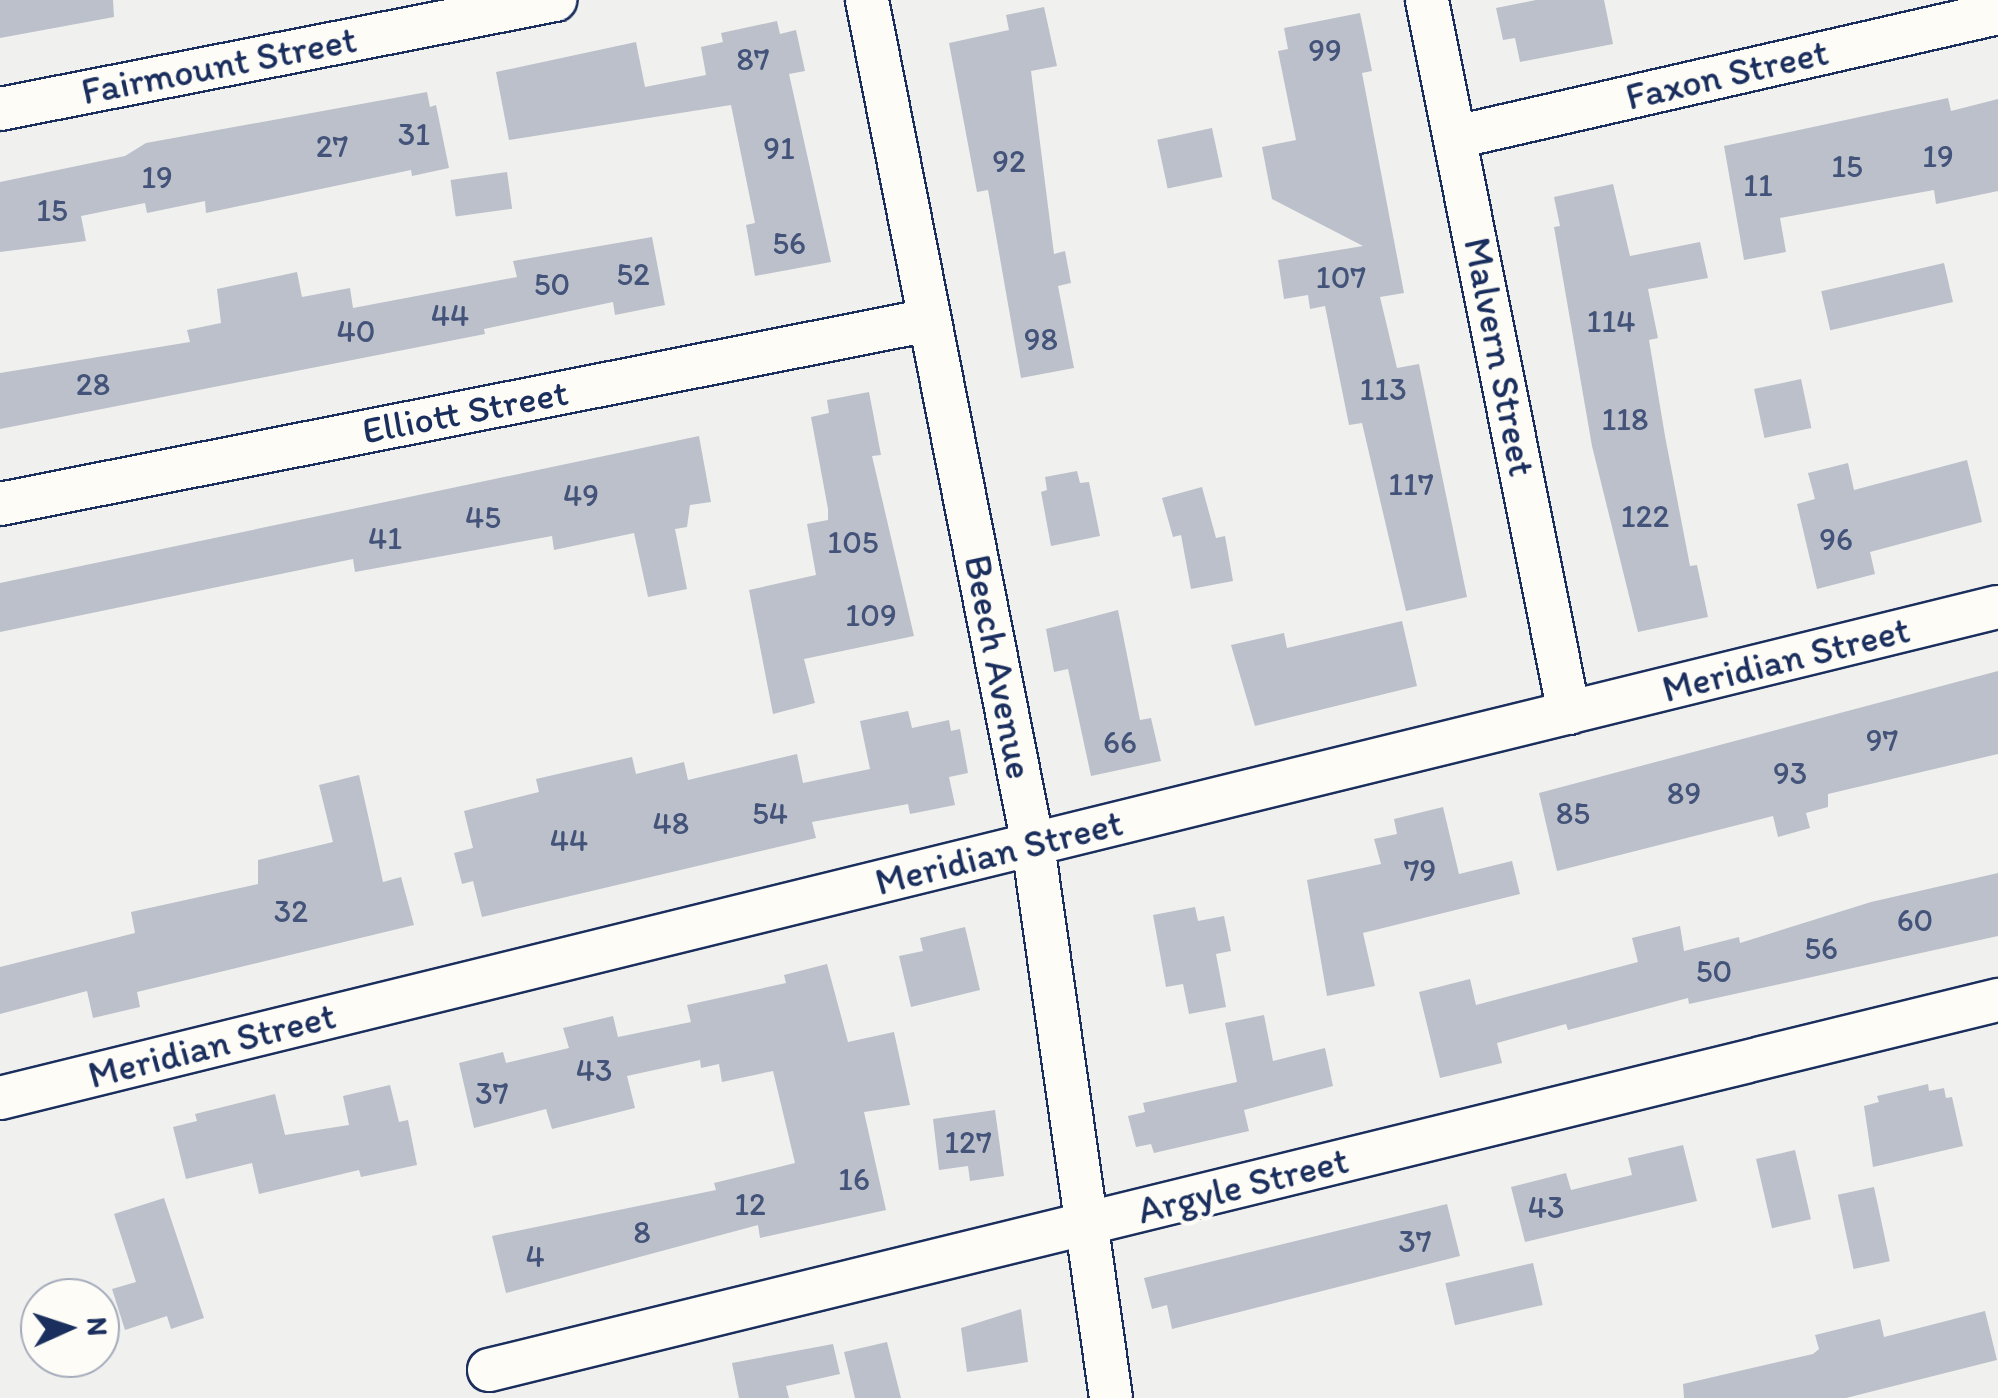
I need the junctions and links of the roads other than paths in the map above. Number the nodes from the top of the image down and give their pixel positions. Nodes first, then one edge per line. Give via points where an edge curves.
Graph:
1 (555, 0) edge
2 (867, 0) edge
3 (1428, 0) edge
4 (1998, 14) edge
5 (0, 109) edge
6 (1456, 137) junction
7 (929, 320) junction
8 (0, 504) edge
9 (1998, 607) edge
10 (1569, 713) junction
11 (1032, 845) junction
12 (1998, 1000) edge
13 (0, 1098) edge
14 (1087, 1224) junction
15 (488, 1370) dead end
16 (1111, 1398) edge

1 - 5 street, Fairmount Street
2 - 7 street, Beech Avenue
3 - 6 street, Malvern Street
4 - 6 street, Faxon Street
6 - 10 street, Malvern Street
7 - 8 street, Elliott Street
7 - 11 street, Beech Avenue
9 - 10 street, Meridian Street
10 - 11 street, Meridian Street
11 - 13 street, Meridian Street
11 - 14 street, Beech Avenue
12 - 14 street, Argyle Street
14 - 15 street, Argyle Street
14 - 16 street, Beech Avenue

